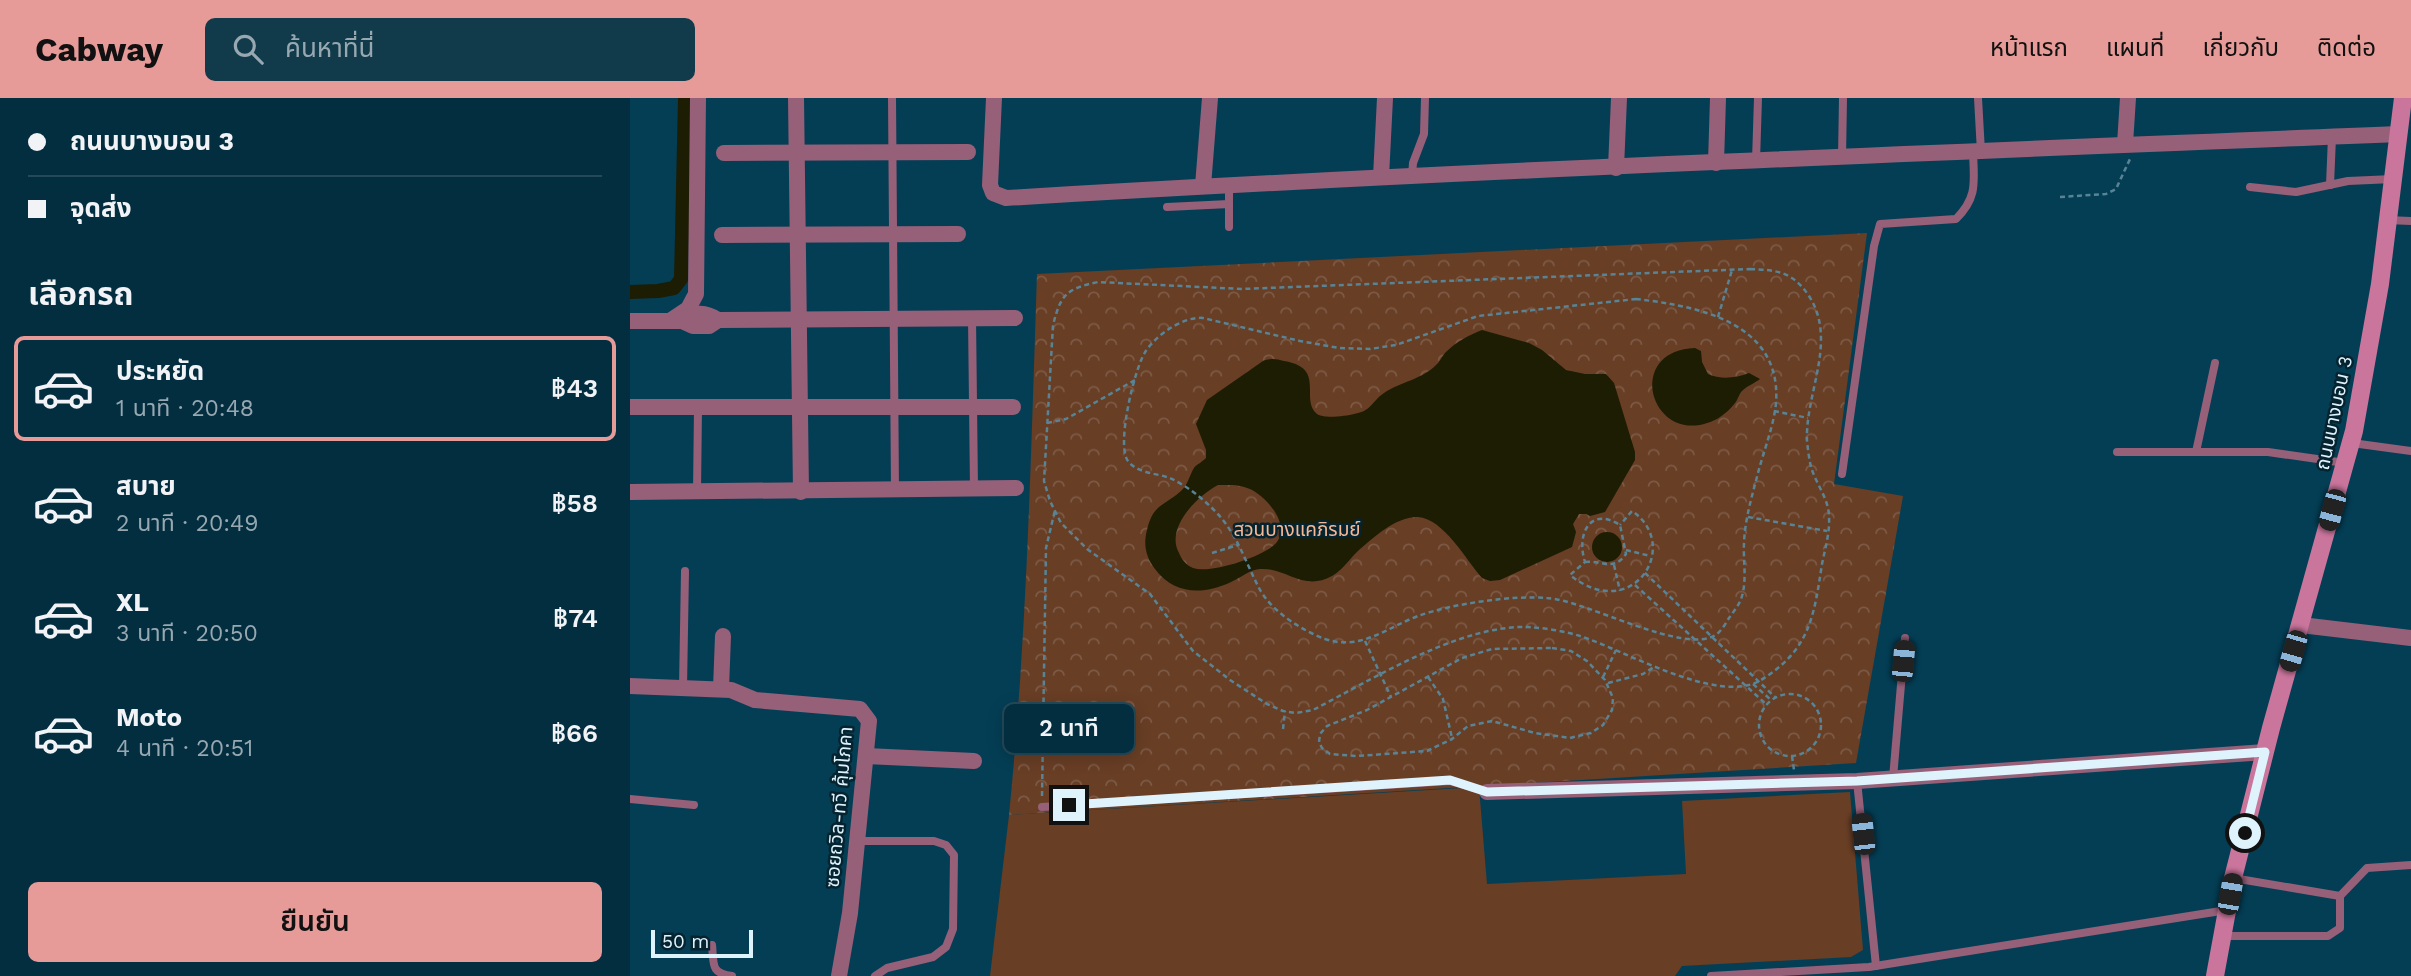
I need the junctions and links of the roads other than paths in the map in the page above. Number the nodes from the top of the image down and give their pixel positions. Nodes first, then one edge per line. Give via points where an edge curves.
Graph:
1 (698, 98) edge
2 (796, 98) edge
3 (892, 98) edge
4 (994, 98) edge
5 (1210, 98) edge
6 (1385, 98) edge
7 (1425, 98) edge
8 (1619, 98) edge
9 (1718, 98) edge
10 (1758, 98) edge
11 (1843, 98) edge
12 (1978, 98) edge
13 (2128, 98) edge
14 (2405, 101) edge
15 (2403, 127) edge
16 (2332, 137) junction
17 (2130, 144) junction
18 (724, 152) dead end
19 (797, 152) junction
20 (892, 152) junction
21 (968, 152) dead end
22 (1977, 152) junction
23 (1842, 158) junction
24 (1756, 161) junction
25 (1716, 163) junction
26 (1616, 168) junction
27 (1412, 176) junction
28 (1381, 177) junction
29 (2392, 179) junction
30 (1229, 185) junction
31 (2330, 185) junction
32 (1203, 186) junction
33 (2250, 187) dead end
34 (1229, 204) junction
35 (1167, 207) dead end
36 (2387, 220) junction
37 (2411, 221) edge
38 (1229, 227) dead end
39 (798, 234) junction
40 (893, 234) junction
41 (958, 234) dead end
42 (722, 235) dead end
43 (894, 318) junction
44 (972, 318) junction
45 (1014, 318) dead end
46 (799, 319) junction
47 (630, 321) edge
48 (676, 321) junction
49 (2216, 363) dead end
50 (630, 407) edge
51 (973, 407) junction
52 (1013, 407) dead end
53 (698, 408) junction
54 (800, 408) junction
55 (894, 408) junction
56 (2351, 443) junction
57 (2411, 451) edge
58 (2117, 452) dead end
59 (2196, 453) junction
60 (2345, 463) junction
61 (1842, 474) dead end
62 (1016, 488) dead end
63 (974, 489) junction
64 (895, 490) junction
65 (630, 492) edge
66 (697, 492) junction
67 (801, 492) junction
68 (685, 570) dead end
69 (2301, 625) junction
70 (723, 636) dead end
71 (1905, 638) dead end
72 (2411, 638) edge
73 (630, 686) edge
74 (683, 688) junction
75 (721, 689) junction
76 (2265, 752) junction
77 (866, 756) junction
78 (974, 761) dead end
79 (1893, 778) junction
80 (1857, 781) junction
81 (1487, 792) joint
82 (630, 799) edge
83 (694, 805) dead end
84 (1042, 807) road end
85 (857, 841) junction
86 (2411, 865) edge
87 (2233, 878) junction
88 (2340, 896) junction
89 (2227, 910) junction
90 (2222, 936) junction
91 (712, 945) dead end
92 (1876, 966) junction
93 (732, 976) edge
94 (839, 976) edge
95 (875, 976) edge
96 (1711, 976) edge
97 (2215, 976) edge

1 - 48 street via 696,294
2 - 19 street
3 - 20 lane
4 - 32 street via 989,185 999,197
5 - 32 street
6 - 28 street
7 - 27 lane via 1424,134
8 - 26 street
9 - 25 street
10 - 24 lane
11 - 23 lane
12 - 22 lane
13 - 17 street
14 - 15 main road, ถนนบางบอน 3
15 - 16 street
15 - 29 main road, ถนนบางบอน 3
16 - 17 street
16 - 31 lane
17 - 22 street
18 - 19 street
19 - 20 street
19 - 39 street
20 - 21 street
20 - 40 lane
22 - 23 street
22 - 61 lane via 1974,193 1956,219 1880,224
23 - 24 street
24 - 25 street
25 - 26 street
26 - 27 street
27 - 28 street
28 - 30 street
29 - 31 lane
29 - 36 main road, ถนนบางบอน 3
30 - 32 street
30 - 34 lane
31 - 33 lane via 2296,192
34 - 35 lane
34 - 38 lane
36 - 37 lane
36 - 56 main road, ถนนบางบอน 3
39 - 40 street
39 - 42 street
39 - 46 street
40 - 41 street
40 - 43 lane
43 - 44 street
43 - 46 street
43 - 55 lane
44 - 45 street
44 - 51 lane
46 - 48 street via 718,320 709,326
46 - 54 street
47 - 48 street
49 - 59 lane
50 - 53 street
51 - 52 street
51 - 55 street
51 - 63 lane
53 - 54 street
53 - 66 lane
54 - 55 street
54 - 67 street
55 - 64 lane
56 - 57 lane
56 - 60 main road, ถนนบางบอน 3
58 - 59 lane
59 - 60 lane via 2268,453
60 - 69 main road, ถนนบางบอน 3
62 - 63 street
63 - 64 street
64 - 67 street
65 - 66 street
66 - 67 street
68 - 74 lane
69 - 72 street
69 - 76 main road, ถนนบางบอน 3
70 - 75 street
71 - 79 lane
73 - 74 street, ซอยถวิล-ทวี คุ้มโภคา
74 - 75 street, ซอยถวิล-ทวี คุ้มโภคา
75 - 77 street, ซอยถวิล-ทวี คุ้มโภคา via 755,699 860,709 869,720
76 - 79 street
76 - 87 main road, ถนนบางบอน 3
77 - 78 street
77 - 85 street, ซอยถวิล-ทวี คุ้มโภคา
79 - 80 street
80 - 81 street
80 - 92 lane
81 - 84 lane via 1450,780
82 - 83 lane
85 - 94 street, ซอยถวิล-ทวี คุ้มโภคา
85 - 95 lane via 934,841 946,845 954,855 953,929 946,947 933,957 887,968
86 - 88 lane via 2367,868
87 - 88 lane
87 - 89 main road, ถนนบางบอน 3
88 - 90 lane via 2340,928 2328,936
89 - 90 main road, ถนนบางบอน 3
89 - 92 lane
90 - 97 main road, ถนนบางบอน 3
91 - 93 lane via 715,969
92 - 96 lane

